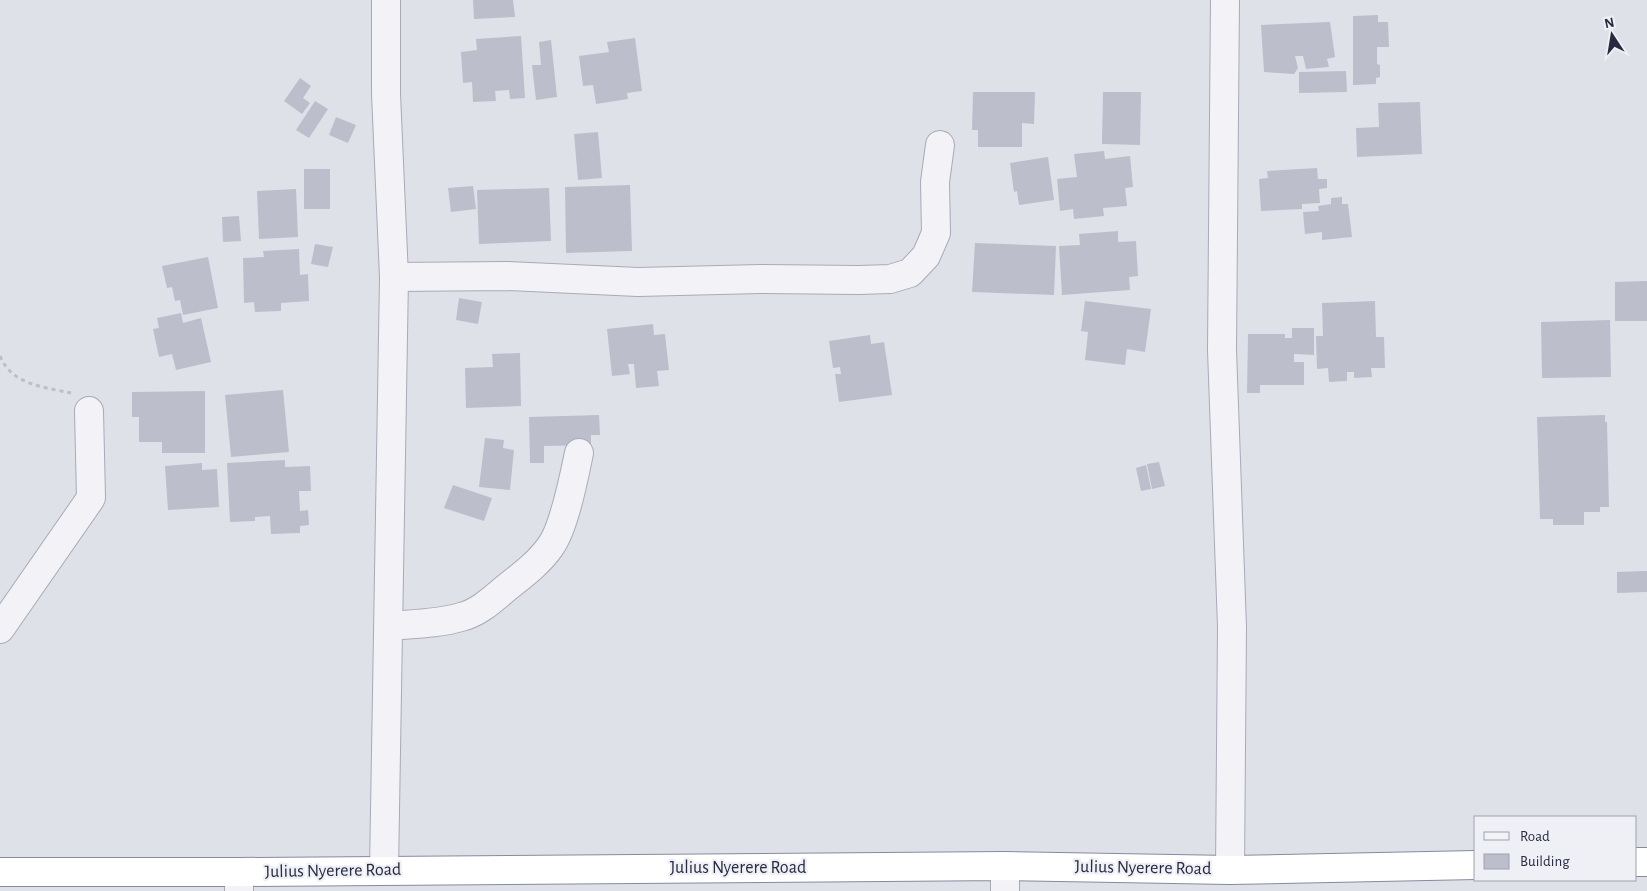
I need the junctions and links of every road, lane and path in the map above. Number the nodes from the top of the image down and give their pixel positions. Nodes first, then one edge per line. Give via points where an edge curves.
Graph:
1 (386, 0) edge
2 (1225, 0) edge
3 (940, 145) dead end
4 (394, 277) junction
5 (0, 356) edge
6 (83, 403) joint
7 (579, 453) dead end
8 (389, 626) junction
9 (0, 629) edge
10 (1474, 865) edge
11 (384, 870) junction
12 (1230, 870) junction
13 (0, 872) edge
14 (1005, 878) edge
15 (239, 882) edge

1 - 4 street via 386,94
2 - 12 street via 1222,350 1232,627
3 - 4 street via 935,182 936,233 926,256 910,273 890,278 638,282 507,276
4 - 8 street
5 - 6 path via 4,366 25,383
6 - 9 street via 91,498
7 - 8 street via 561,525 552,546 536,564 474,612 428,623
8 - 11 street
10 - 12 highway, Julius Nyerere Road
11 - 14 highway, Julius Nyerere Road
11 - 15 highway, Julius Nyerere Road
12 - 14 highway, Julius Nyerere Road
13 - 15 highway, Julius Nyerere Road

